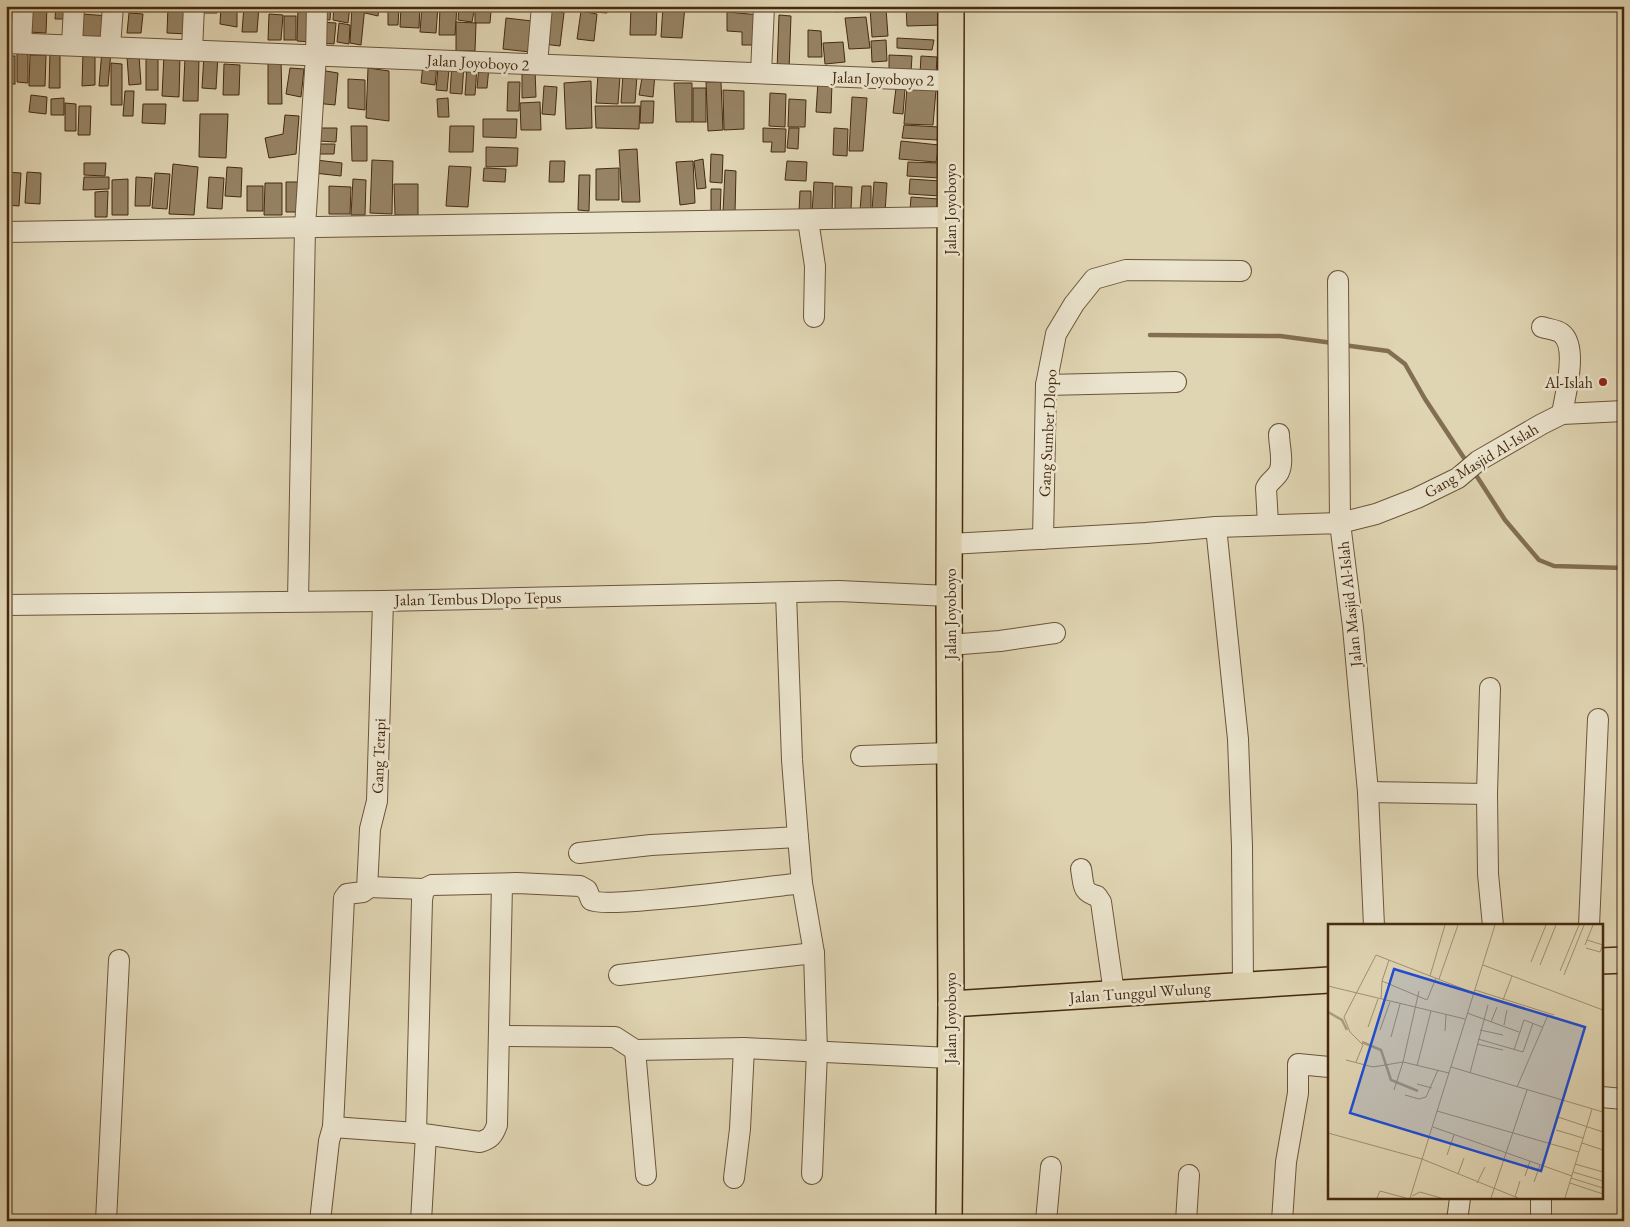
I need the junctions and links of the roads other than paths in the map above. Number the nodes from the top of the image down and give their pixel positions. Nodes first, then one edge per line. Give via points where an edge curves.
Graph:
1 (23, 6) edge
2 (74, 6) edge
3 (114, 6) edge
4 (194, 6) edge
5 (317, 6) edge
6 (542, 6) edge
7 (764, 6) edge
8 (951, 6) edge
9 (14, 43) edge
10 (72, 45) junction
11 (110, 47) junction
12 (192, 50) junction
13 (316, 54) junction
14 (537, 64) junction
15 (761, 73) junction
16 (950, 81) junction
17 (950, 217) junction
18 (808, 220) junction
19 (305, 227) junction
20 (6, 232) edge
21 (1241, 271) dead end
22 (1338, 281) dead end
23 (814, 317) dead end
24 (1542, 327) dead end
25 (1176, 382) dead end
26 (1046, 385) junction
27 (1624, 411) edge
28 (1562, 414) junction
29 (1279, 434) dead end
30 (1340, 523) junction
31 (1268, 524) junction
32 (1216, 527) junction
33 (1043, 539) junction
34 (950, 544) junction
35 (786, 592) junction
36 (949, 596) junction
37 (298, 601) junction
38 (383, 601) junction
39 (6, 605) edge
40 (1055, 633) dead end
41 (949, 645) junction
42 (1490, 688) dead end
43 (1598, 719) dead end
44 (950, 753) junction
45 (862, 756) dead end
46 (1368, 792) junction
47 (1487, 794) junction
48 (798, 837) junction
49 (579, 853) dead end
50 (1081, 869) dead end
51 (802, 883) junction
52 (502, 884) junction
53 (368, 887) junction
54 (424, 889) junction
55 (1374, 924) edge
56 (1492, 924) edge
57 (1589, 924) edge
58 (814, 953) junction
59 (119, 960) dead end
60 (1624, 960) edge
61 (1602, 961) edge
62 (619, 975) dead end
63 (1328, 980) edge
64 (1243, 986) junction
65 (1114, 993) junction
66 (951, 1004) junction
67 (499, 1036) junction
68 (744, 1048) junction
69 (635, 1050) junction
70 (816, 1051) junction
71 (950, 1058) junction
72 (1328, 1067) edge
73 (1602, 1097) edge
74 (1624, 1099) edge
75 (333, 1127) junction
76 (421, 1134) junction
77 (1052, 1167) dead end
78 (812, 1174) dead end
79 (1189, 1174) dead end
80 (646, 1175) dead end
81 (734, 1178) dead end
82 (1460, 1200) edge
83 (1541, 1200) edge
84 (106, 1221) edge
85 (320, 1221) edge
86 (421, 1221) edge
87 (949, 1221) edge
88 (1046, 1221) edge
89 (1186, 1221) edge
90 (1282, 1221) edge
91 (1457, 1221) edge
92 (1540, 1221) edge

1 - 9 street
2 - 10 street
3 - 11 street
4 - 12 street
5 - 13 street
6 - 14 street
7 - 15 street
8 - 16 main road, Jalan Joyoboyo
9 - 10 street, Jalan Joyoboyo 2
10 - 11 street, Jalan Joyoboyo 2
11 - 12 street, Jalan Joyoboyo 2
12 - 13 street, Jalan Joyoboyo 2
13 - 14 street, Jalan Joyoboyo 2
13 - 19 street
14 - 15 street, Jalan Joyoboyo 2
15 - 16 street, Jalan Joyoboyo 2
16 - 17 main road, Jalan Joyoboyo
17 - 18 street
17 - 34 main road, Jalan Joyoboyo
18 - 19 street
18 - 23 street via 814,266
19 - 20 street
19 - 37 street
21 - 26 street, Gang Sumber Dlopo via 1126,270 1094,279 1056,334
22 - 30 street
24 - 28 street via 1561,333 1569,344 1571,358
25 - 26 street
26 - 33 street, Gang Sumber Dlopo
27 - 28 street, Gang Masjid Al-Islah
28 - 30 street, Gang Masjid Al-Islah via 1478,461 1458,478 1418,498
29 - 31 street via 1281,468 1266,488
30 - 31 street, Jalan Masjid Al-Islah
30 - 46 street, Jalan Masjid Al-Islah
31 - 32 street, Jalan Masjid Al-Islah
32 - 33 street, Jalan Masjid Al-Islah
32 - 64 street via 1238,740
33 - 34 street, Jalan Masjid Al-Islah
34 - 36 main road, Jalan Joyoboyo
35 - 36 street, Jalan Tembus Dlopo Tepus
35 - 38 street, Jalan Tembus Dlopo Tepus
35 - 48 street
36 - 41 main road, Jalan Joyoboyo
37 - 38 street, Jalan Tembus Dlopo Tepus
37 - 39 street, Jalan Tembus Dlopo Tepus
38 - 53 street, Gang Terapi via 378,796 370,829
40 - 41 street
41 - 44 main road, Jalan Joyoboyo
42 - 47 street
43 - 57 street
44 - 45 street
44 - 66 main road, Jalan Joyoboyo
46 - 47 street
46 - 55 street, Jalan Masjid Al-Islah
47 - 56 street
48 - 49 street via 651,845
48 - 51 street
50 - 65 street via 1085,890 1102,902
51 - 52 street via 598,902 591,900 587,890 580,886
51 - 58 street
52 - 54 street via 432,885
52 - 67 street
53 - 54 street
53 - 75 street via 344,898
54 - 76 street
58 - 62 street
58 - 70 street
59 - 84 street
60 - 61 main road
63 - 64 main road, Jalan Tunggul Wulung
64 - 65 main road, Jalan Tunggul Wulung
65 - 66 main road, Jalan Tunggul Wulung
66 - 71 main road, Jalan Joyoboyo
67 - 69 street via 615,1037
67 - 76 street via 494,1135 480,1142
68 - 69 street
68 - 70 street
68 - 81 street
69 - 80 street
70 - 71 street
70 - 78 street
71 - 87 main road, Jalan Joyoboyo
72 - 90 street via 1298,1064 1298,1092 1286,1162
73 - 74 street
75 - 76 street
75 - 85 street
76 - 86 street
77 - 88 street
79 - 89 street
82 - 91 street
83 - 92 street

